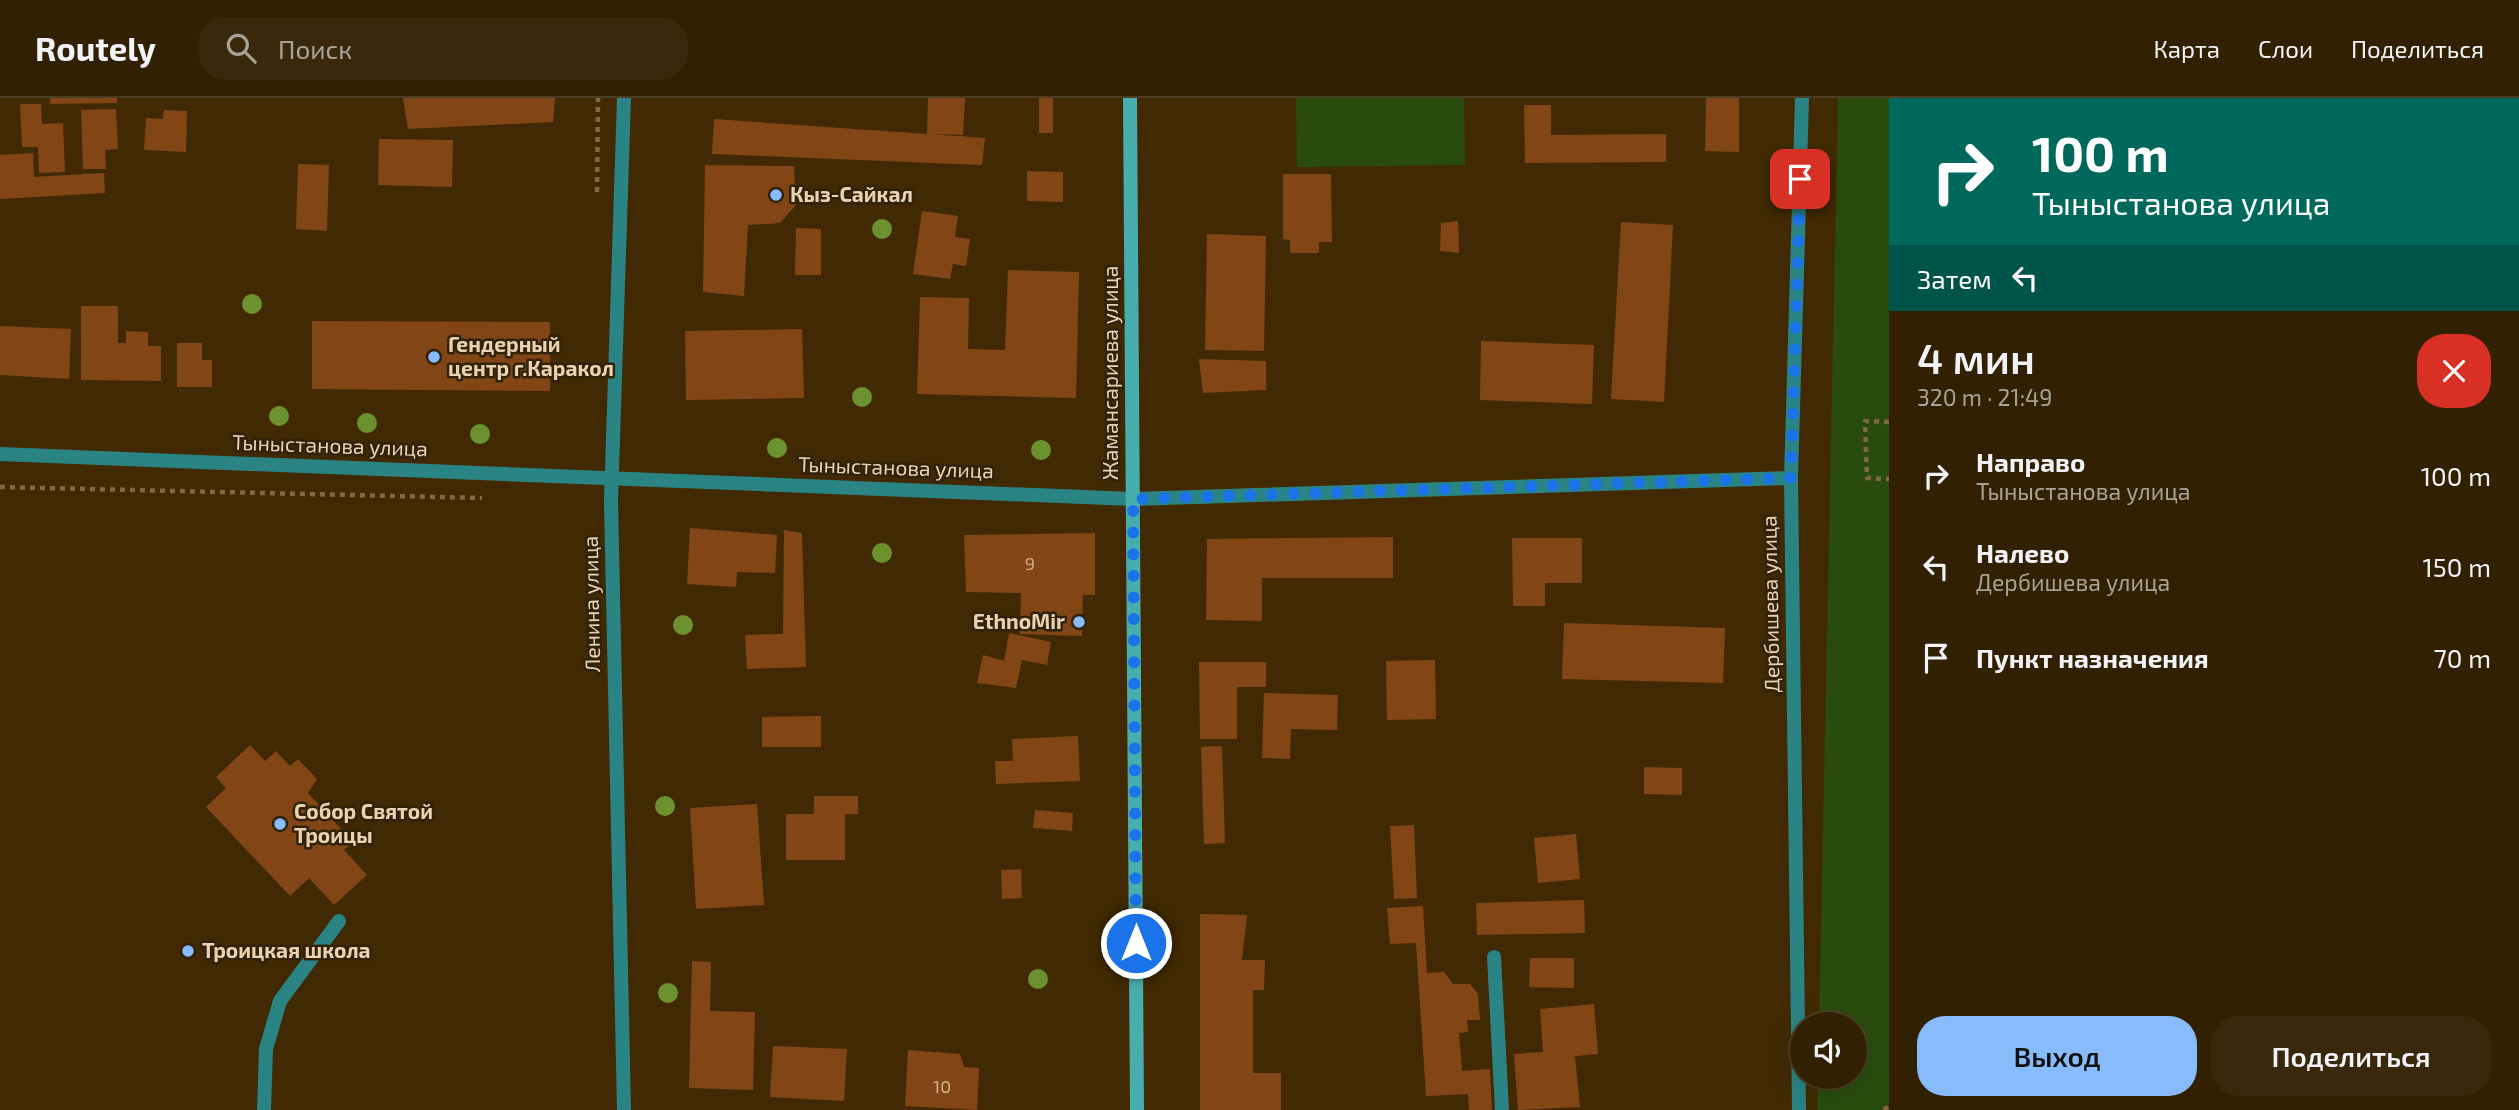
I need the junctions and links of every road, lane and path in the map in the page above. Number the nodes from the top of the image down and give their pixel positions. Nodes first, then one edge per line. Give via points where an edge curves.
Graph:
1 (624, 98) edge
2 (1130, 98) edge
3 (1802, 98) edge
4 (1889, 422) edge
5 (0, 454) edge
6 (611, 477) junction
7 (1791, 478) junction
8 (1889, 479) edge
9 (0, 487) edge
10 (496, 498) dead end
11 (1133, 499) junction
12 (339, 921) dead end
13 (1494, 957) dead end
14 (1889, 1106) edge
15 (264, 1110) edge
16 (624, 1110) edge
17 (1137, 1110) edge
18 (1502, 1110) edge
19 (1799, 1110) edge
20 (1884, 1110) edge

1 - 6 street, Ленина улица
2 - 11 main road, Жамансариева улица
3 - 7 street, Дербишева улица
4 - 8 path via 1865,421 1867,478
5 - 6 street, Тыныстанова улица
6 - 11 street, Тыныстанова улица
6 - 16 street, Ленина улица
7 - 11 street, Тыныстанова улица
7 - 19 street, Дербишева улица
9 - 10 path
11 - 17 main road, Жамансариева улица
12 - 15 street via 280,1000 266,1049
13 - 18 street
14 - 20 path

